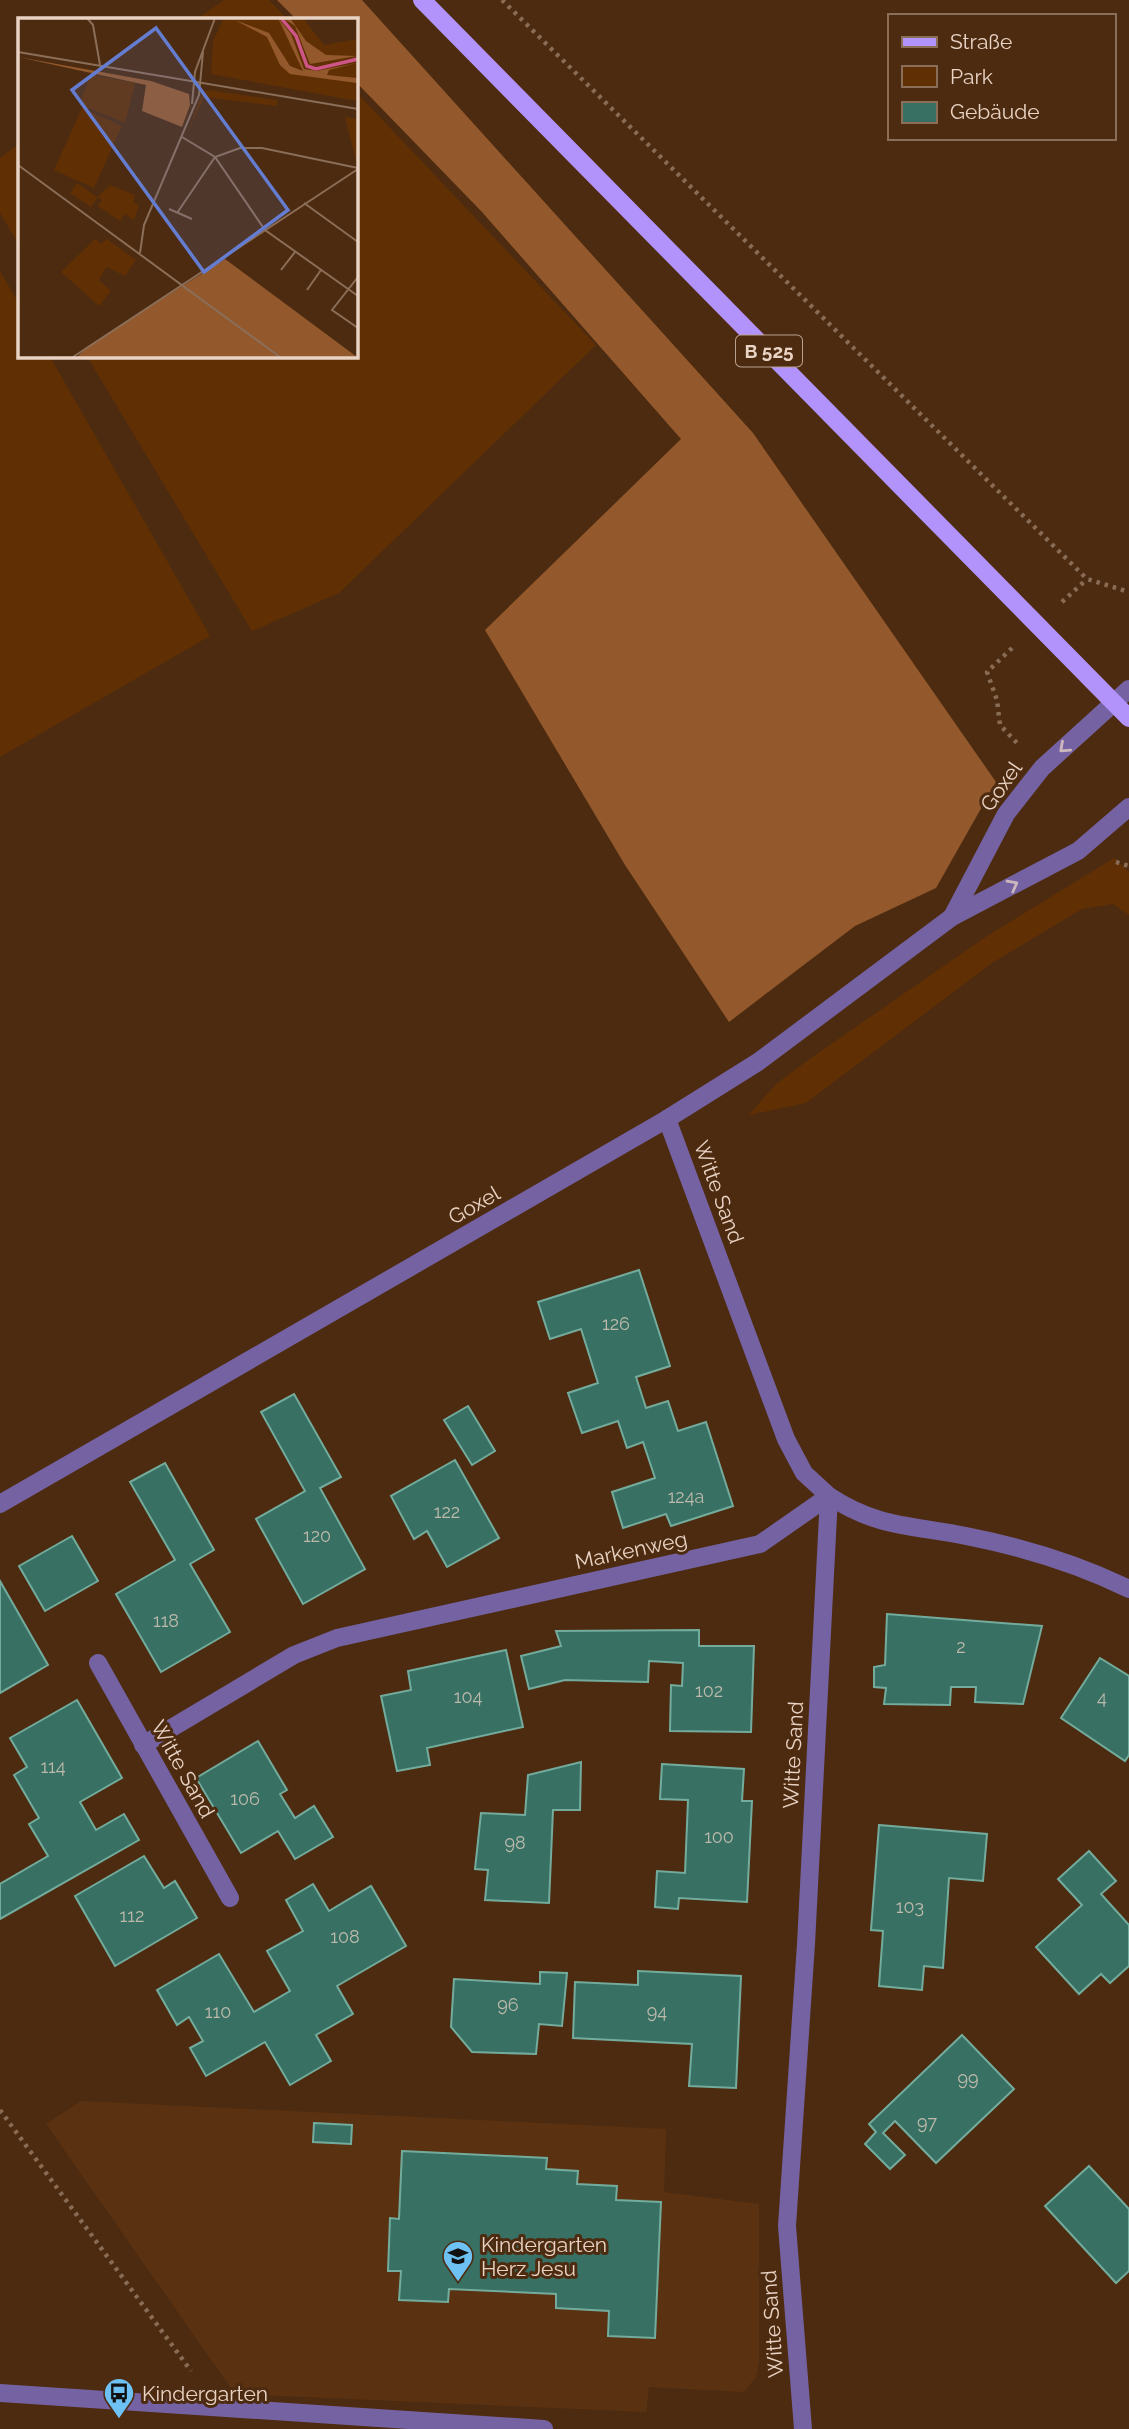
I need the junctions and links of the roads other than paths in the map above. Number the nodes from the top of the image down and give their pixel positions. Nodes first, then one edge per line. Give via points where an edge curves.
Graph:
1 (422, 0) edge
2 (1129, 689) edge
3 (1114, 702) junction
4 (1129, 718) edge
5 (1129, 807) edge
6 (952, 918) junction
7 (667, 1119) junction
8 (829, 1496) junction
9 (0, 1504) edge
10 (1129, 1589) edge
11 (98, 1663) dead end
12 (143, 1745) junction
13 (230, 1898) dead end
14 (0, 2393) edge
15 (544, 2429) edge
16 (803, 2429) edge

1 - 3 main road, B 525
2 - 3 street, Goxel
3 - 4 main road, B 525
3 -> 6 street, Goxel via 1042,768 1006,814
6 -> 5 street, Goxel via 1078,851
6 - 7 street, Goxel via 758,1062
7 - 8 street, Witte Sand via 786,1440 804,1473
7 - 9 street, Goxel
8 - 10 street via 854,1513 883,1523 1039,1553
8 - 12 street, Markenweg via 760,1544 337,1638 294,1655
8 - 16 street, Witte Sand via 787,2226
11 - 12 street, Witte Sand
12 - 13 street, Witte Sand
14 - 15 street

